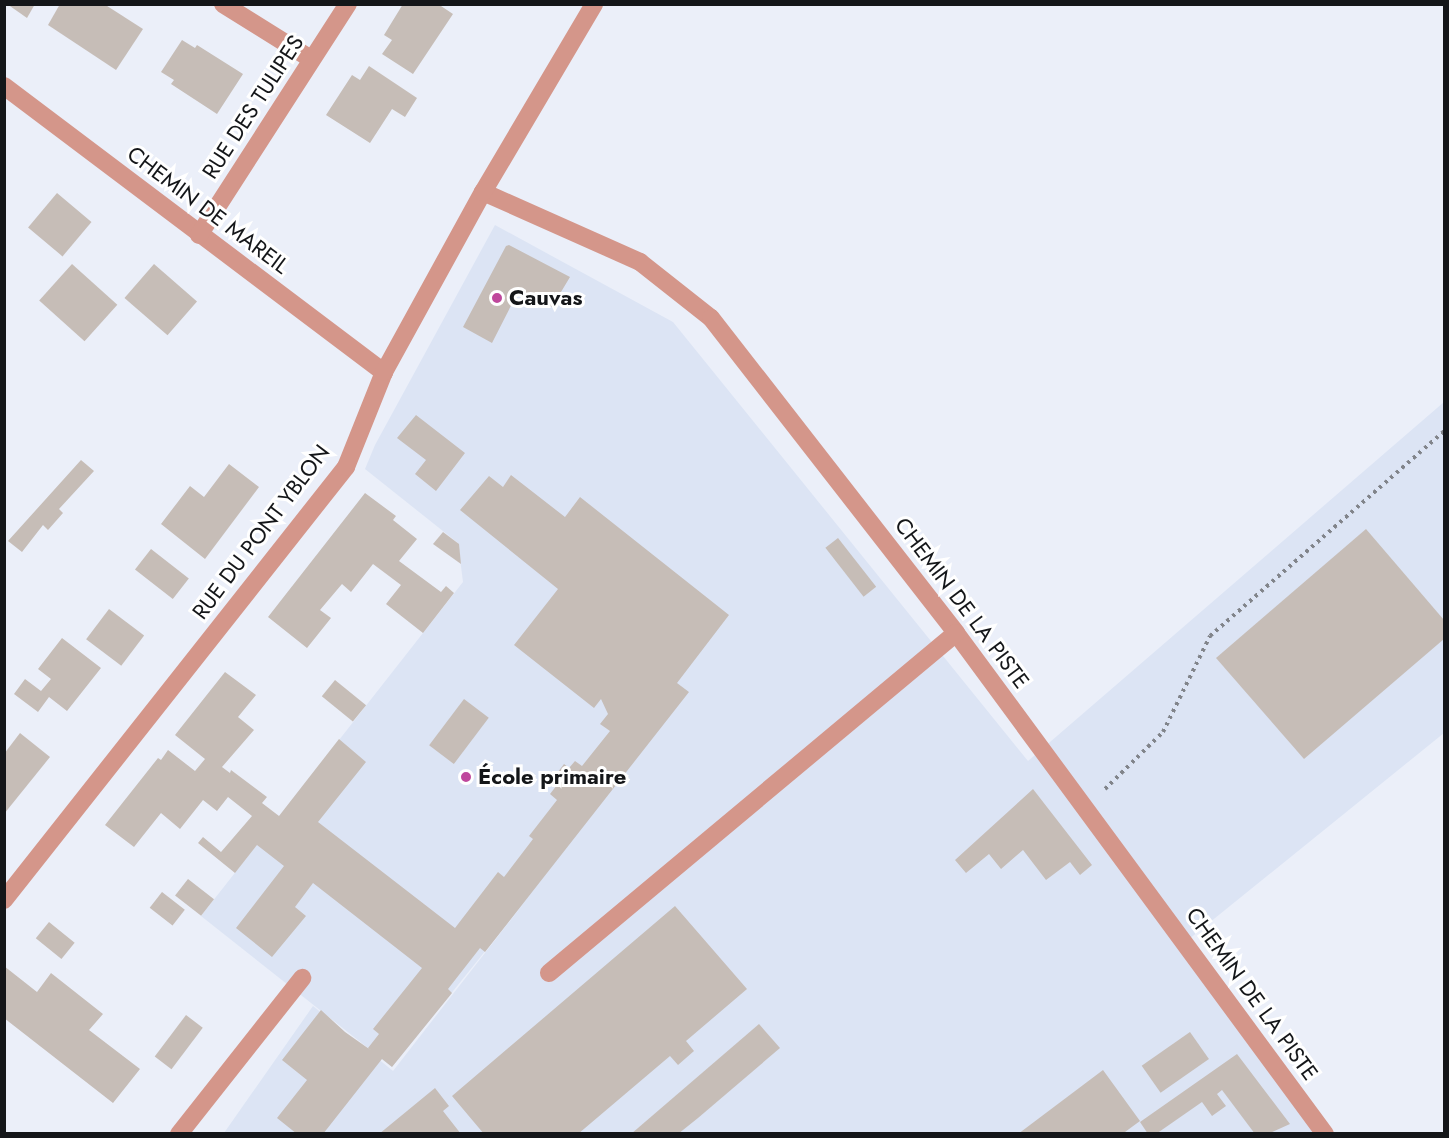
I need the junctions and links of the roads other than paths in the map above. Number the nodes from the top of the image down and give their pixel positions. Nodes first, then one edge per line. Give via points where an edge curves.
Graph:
1 (223, 4) edge
2 (348, 4) edge
3 (594, 4) edge
4 (311, 59) junction
5 (4, 86) edge
6 (483, 192) junction
7 (199, 235) junction
8 (384, 372) junction
9 (956, 633) junction
10 (4, 900) edge
11 (549, 973) dead end
12 (302, 978) dead end
13 (179, 1134) edge
14 (1325, 1134) edge

1 - 4 street
2 - 4 street, RUE DES TULIPES
3 - 6 street, RUE DU PONT YBLON
4 - 7 street, RUE DES TULIPES
5 - 7 street, CHEMIN DE MAREIL
6 - 8 street, RUE DU PONT YBLON
6 - 9 street, CHEMIN DE LA PISTE via 640,262 711,318
7 - 8 street, CHEMIN DE MAREIL
8 - 10 street, RUE DU PONT YBLON via 346,467
9 - 11 street
9 - 14 street, CHEMIN DE LA PISTE
12 - 13 street

